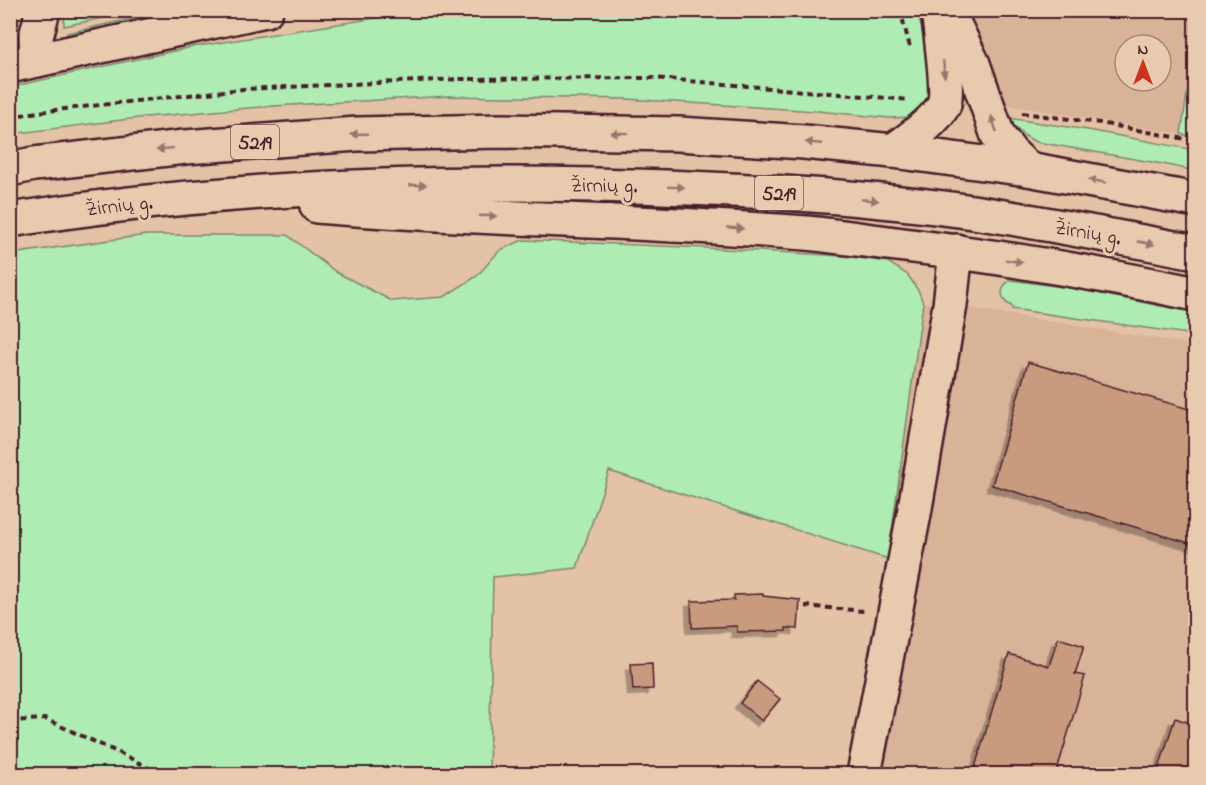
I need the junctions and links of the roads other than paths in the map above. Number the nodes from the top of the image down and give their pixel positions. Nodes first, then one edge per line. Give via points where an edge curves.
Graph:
1 (43, 10) edge
2 (266, 10) edge
3 (938, 10) edge
4 (947, 10) edge
5 (24, 63) edge
6 (893, 151) junction
7 (10, 169) edge
8 (1028, 170) junction
9 (199, 196) junction
10 (1196, 200) edge
11 (10, 220) edge
12 (956, 251) junction
13 (1196, 252) edge
14 (1196, 294) edge
15 (864, 774) edge

1 - 5 main road
2 - 5 main road
3 -> 6 main road via 945,103 932,120
8 -> 4 main road via 998,136 973,64
6 -> 7 main road, 5219 via 678,134 501,131 357,134 185,147
6 - 8 main road, 5219
10 -> 8 main road, 5219
9 - 11 main road, Žirnių g. / 5219
9 -> 12 main road, 5219 via 441,214 727,228
9 -> 13 main road, Žirnių g. / 5219 via 439,184 683,187 885,201 965,211
12 -> 14 main road, 5219
12 - 15 main road via 916,503

